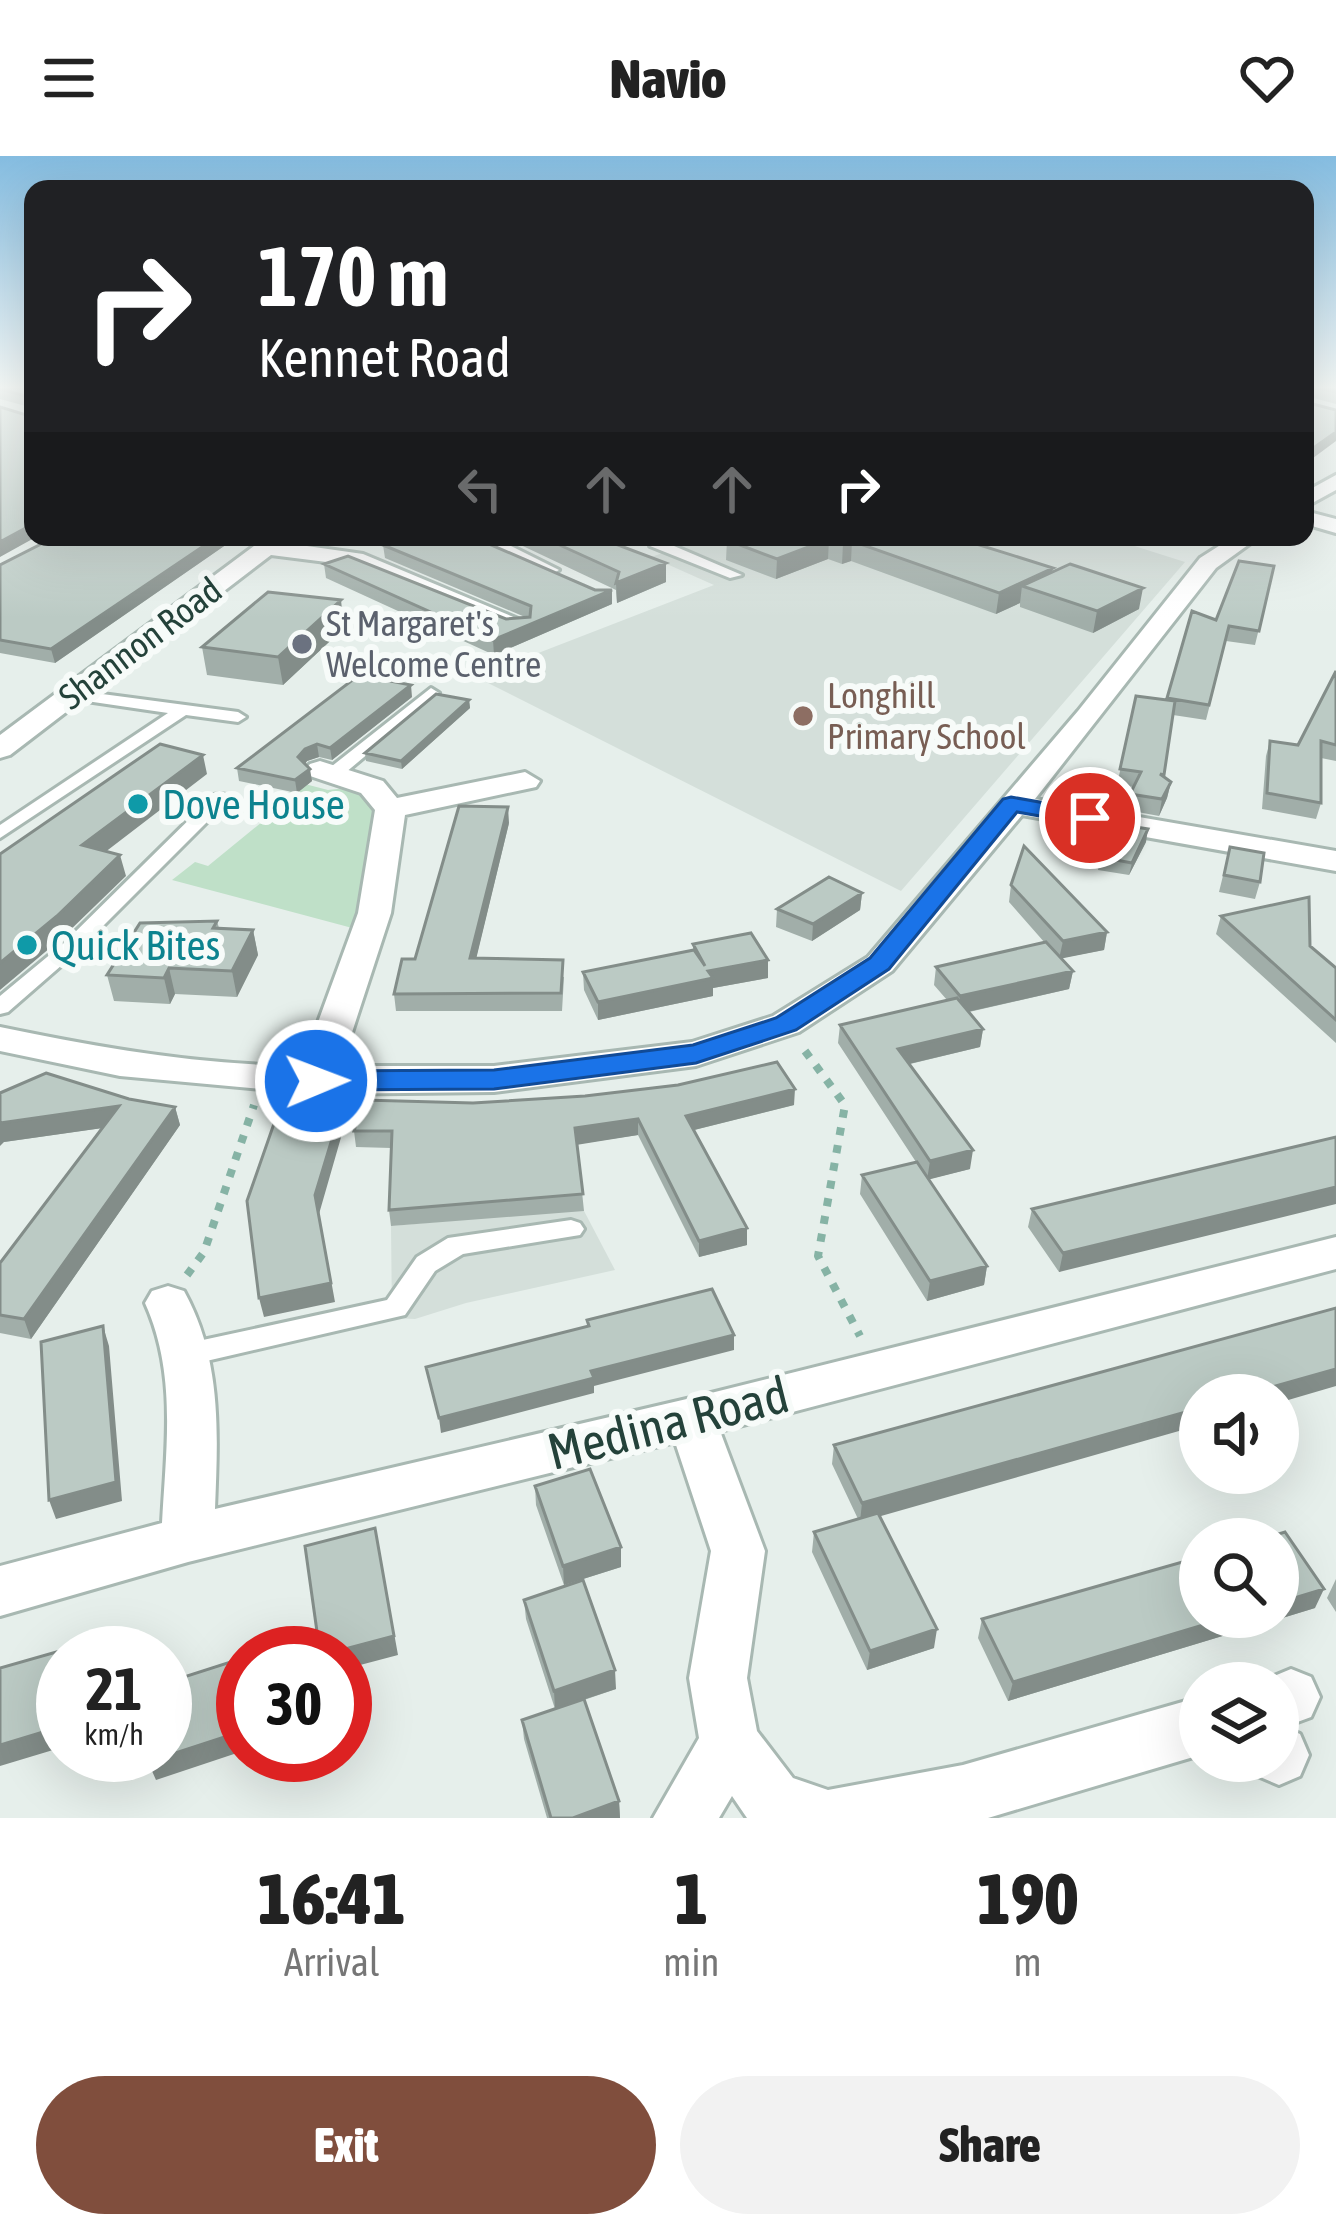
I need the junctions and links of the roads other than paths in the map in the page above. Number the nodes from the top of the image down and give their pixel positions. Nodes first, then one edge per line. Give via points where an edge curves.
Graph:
1 (268, 546) edge
2 (293, 546) edge
3 (494, 546) edge
4 (660, 546) edge
5 (1234, 546) edge
6 (735, 574) edge
7 (491, 611) junction
8 (518, 624) edge
9 (431, 692) edge
10 (72, 694) junction
11 (181, 711) junction
12 (238, 717) dead end
13 (0, 749) edge
14 (326, 772) joint
15 (525, 781) dead end
16 (220, 799) dead end
17 (1011, 804) junction
18 (390, 808) junction
19 (0, 833) edge
20 (1336, 861) edge
21 (0, 1007) edge
22 (0, 1039) edge
23 (316, 1081) junction
24 (571, 1229) dead end
25 (1336, 1253) edge
26 (168, 1303) road end
27 (188, 1354) junction
28 (691, 1418) junction
29 (188, 1539) junction
30 (0, 1591) edge
31 (1179, 1732) edge
32 (730, 1744) junction
33 (684, 1818) edge
34 (821, 1818) edge
35 (834, 1818) edge

1 - 10 street, Shannon Road
2 - 7 street via 356,559
3 - 7 street via 563,578
4 - 6 lane
5 - 17 street via 1208,563
7 - 8 street
9 - 14 lane
10 - 11 lane
10 - 13 street, Shannon Road
11 - 12 lane
11 - 19 lane
14 - 18 street via 372,787
15 - 18 street
16 - 21 lane
17 - 20 street
17 - 23 street via 880,964 786,1024 696,1054 517,1076
18 - 23 street via 379,901
22 - 23 street via 120,1064
24 - 27 lane via 457,1245 426,1264 395,1308
25 - 28 street, Medina Road
26 - 27 street
27 - 29 street
28 - 29 street, Medina Road
28 - 32 street via 738,1551 718,1678
29 - 30 street, Medina Road
31 - 35 street via 963,1795
32 - 33 street
32 - 34 street via 773,1802

